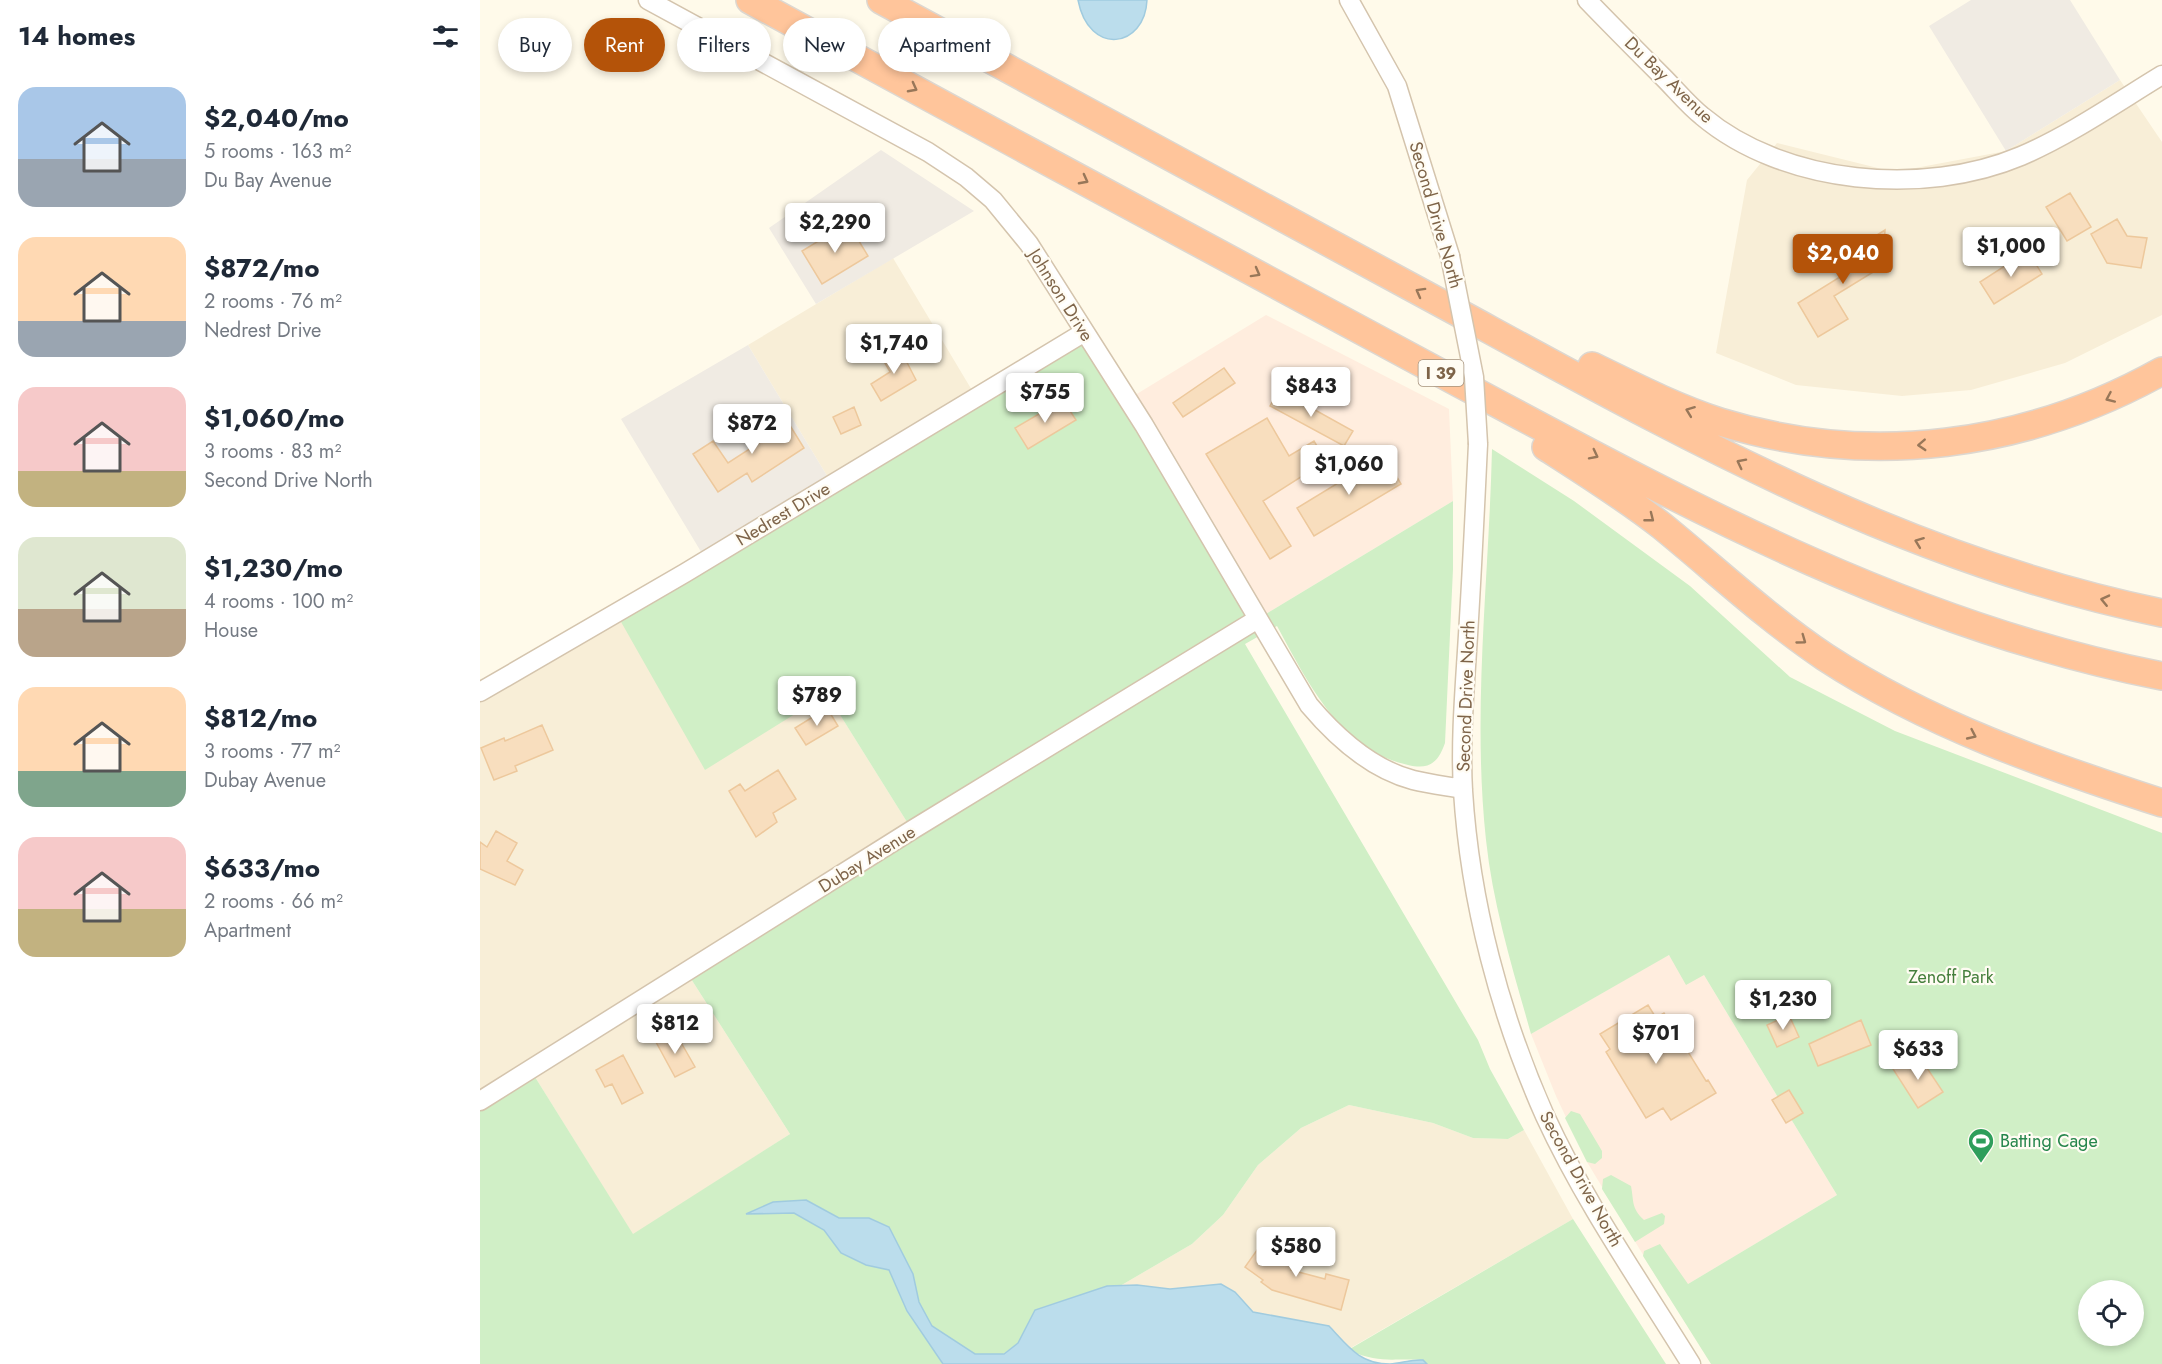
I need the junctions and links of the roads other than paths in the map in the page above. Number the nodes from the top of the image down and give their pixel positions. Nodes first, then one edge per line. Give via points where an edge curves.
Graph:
1 (648, 0) edge
2 (750, 0) edge
3 (881, 0) edge
4 (1349, 0) edge
5 (1587, 0) edge
6 (2162, 75) edge
7 (1455, 311) junction
8 (1083, 333) junction
9 (2162, 371) edge
10 (1485, 397) junction
11 (2162, 613) edge
12 (1256, 620) junction
13 (2162, 676) edge
14 (480, 692) edge
15 (1463, 789) junction
16 (2162, 803) edge
17 (480, 1101) edge
18 (1691, 1364) edge

1 - 8 street, Johnson Drive via 928,152 966,177 993,200 1029,244
2 -> 10 highway, I 39
7 -> 3 highway
4 - 15 street, Second Drive North, bridge via 1397,86 1450,256 1474,377 1478,444 1463,712
5 - 6 street, Du Bay Avenue via 1702,117 1769,155 1845,176 1908,180 1986,168 2051,141
9 -> 7 highway via 2110,398 2021,430 1925,446 1836,445 1775,437 1719,422 1661,399 1495,318
11 -> 7 highway via 2080,594 1966,559 1824,503 1664,424
8 - 12 street, Johnson Drive via 1144,425
8 - 14 street, Nedrest Drive
10 -> 13 highway, I 39 via 1761,540 1906,603 2076,657
10 -> 16 highway via 1516,428 1633,504 1826,657 1933,717 1994,745
12 - 15 street, Johnson Drive via 1309,705 1333,733 1376,763 1411,779
12 - 17 street, Dubay Avenue
15 - 18 street, Second Drive North via 1486,942 1518,1049 1562,1150

